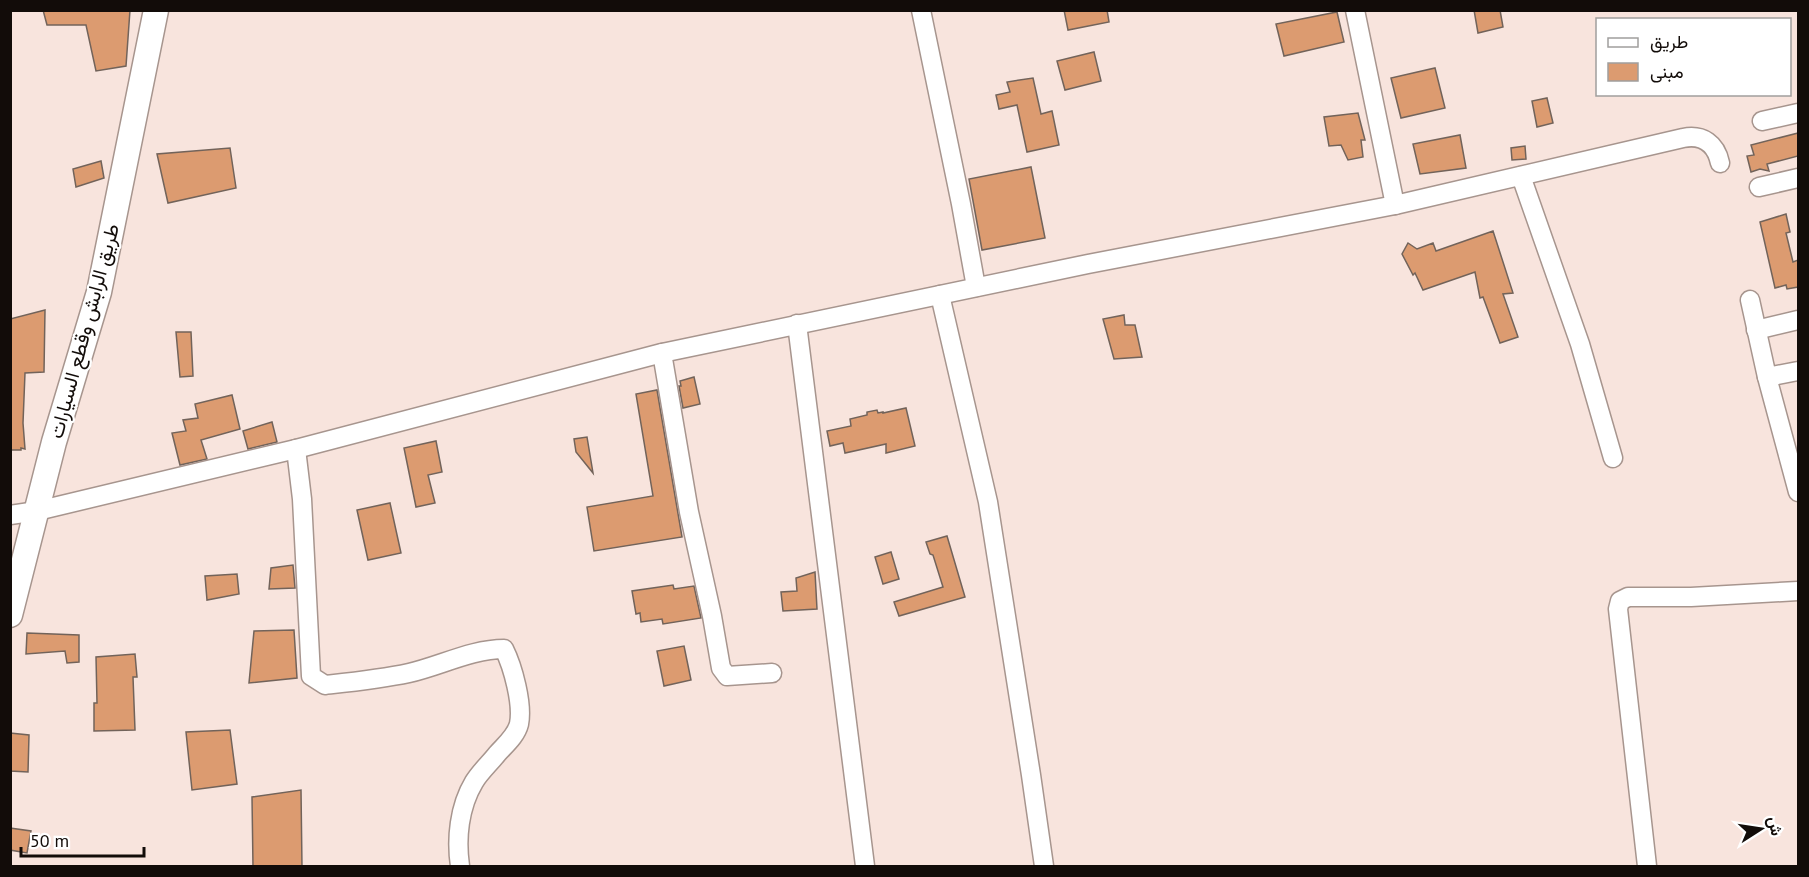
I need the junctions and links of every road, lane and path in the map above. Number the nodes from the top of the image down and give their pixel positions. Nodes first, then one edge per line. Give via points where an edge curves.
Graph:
1 (156, 10) edge
2 (921, 10) edge
3 (1355, 10) edge
4 (1798, 113) edge
5 (1762, 121) dead end
6 (1720, 163) dead end
7 (1521, 176) junction
8 (1798, 179) edge
9 (1759, 188) dead end
10 (1395, 205) junction
11 (976, 287) junction
12 (940, 295) junction
13 (1750, 300) dead end
14 (1798, 320) edge
15 (797, 324) junction
16 (1756, 330) junction
17 (662, 353) junction
18 (1798, 370) edge
19 (1767, 377) junction
20 (296, 449) junction
21 (1614, 458) dead end
22 (1798, 492) edge
23 (37, 511) junction
24 (10, 515) edge
25 (1798, 591) edge
26 (10, 615) edge
27 (772, 673) dead end
28 (460, 867) edge
29 (865, 867) edge
30 (1044, 867) edge
31 (1647, 867) edge

1 - 23 main road, طريق الرابش وقطع السيارات via 99,292
2 - 11 street
3 - 10 street
4 - 5 street
6 - 7 street via 1712,145 1691,136
7 - 10 street
7 - 21 street via 1580,344
8 - 9 street
10 - 11 street
11 - 12 street
12 - 15 street
12 - 30 street via 988,502
13 - 16 street
14 - 16 street
15 - 17 street
15 - 29 street
16 - 19 street
17 - 20 street
17 - 27 street via 721,668 727,676
18 - 19 street
19 - 22 street
20 - 23 street
20 - 28 street via 311,676 325,685 343,683 408,673 489,649 504,649 512,663 519,725 474,782 462,811
23 - 24 street
23 - 26 main road, طريق الرابش وقطع السيارات
25 - 31 street via 1628,597 1620,601

